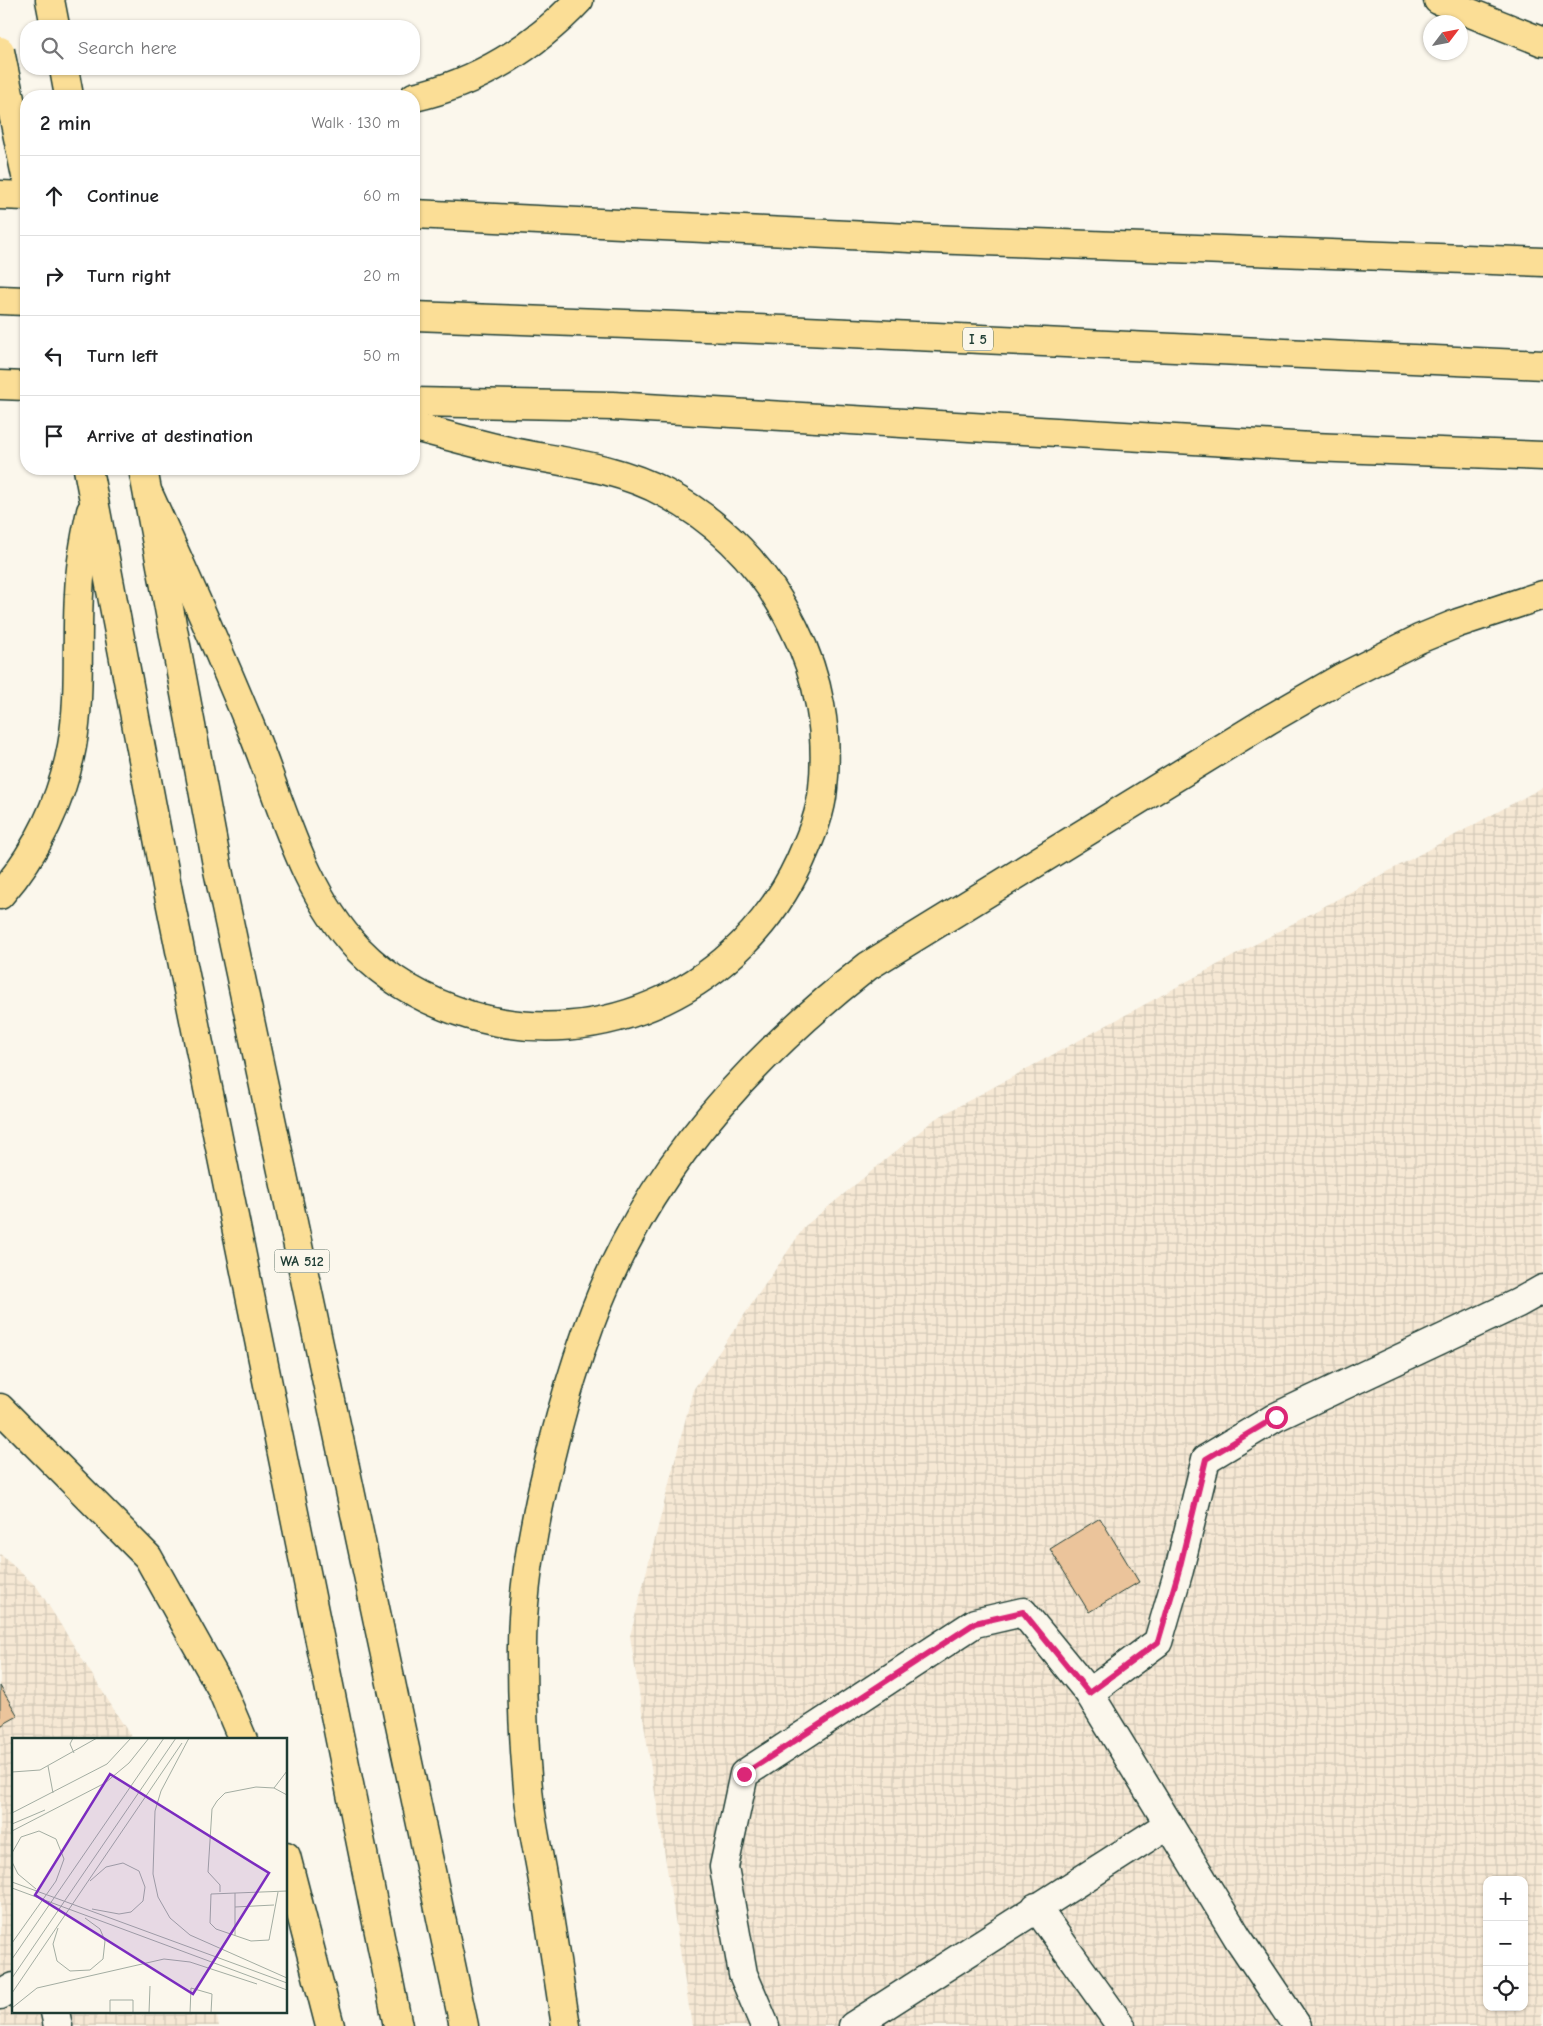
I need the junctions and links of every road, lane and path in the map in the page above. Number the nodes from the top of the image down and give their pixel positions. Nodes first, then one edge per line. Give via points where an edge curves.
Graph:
1 (579, 0) edge
2 (1438, 0) edge
3 (1543, 42) edge
4 (0, 51) edge
5 (65, 75) edge
6 (68, 90) edge
7 (420, 95) edge
8 (0, 104) edge
9 (20, 105) edge
10 (20, 147) edge
11 (0, 195) edge
12 (20, 196) edge
13 (420, 214) edge
14 (1543, 262) edge
15 (0, 300) edge
16 (20, 301) edge
17 (420, 316) edge
18 (1543, 365) edge
19 (0, 385) edge
20 (20, 386) edge
21 (420, 402) edge
22 (420, 428) edge
23 (1543, 456) edge
24 (89, 475) edge
25 (144, 475) edge
26 (148, 495) junction
27 (94, 497) junction
28 (1543, 595) edge
29 (0, 895) edge
30 (1543, 1289) edge
31 (0, 1408) edge
32 (1089, 1693) junction
33 (242, 1738) edge
34 (1169, 1824) junction
35 (288, 1864) edge
36 (1036, 1907) junction
37 (12, 1988) edge
38 (0, 1995) edge
39 (330, 2026) edge
40 (398, 2026) edge
41 (464, 2026) edge
42 (566, 2026) edge
43 (765, 2026) edge
44 (853, 2026) edge
45 (1121, 2026) edge
46 (1297, 2026) edge

1 - 7 highway via 540,36 501,63 465,81
2 - 3 highway
4 - 10 highway, bridge
5 - 6 highway
8 - 9 highway
11 - 12 highway
13 - 14 highway
15 - 16 highway
17 - 18 highway, I 5
19 - 20 highway
21 - 23 highway via 613,406 1302,446
22 - 26 highway via 616,473 663,492 695,511 737,545 775,594 807,657 815,680 824,734 823,790 812,834 791,879 774,909 728,957 676,993 632,1013 586,1025 558,1027 522,1026 480,1018 438,1004 402,985 356,946 331,915 307,871 217,646
24 - 27 highway
25 - 26 highway, WA 512
26 - 41 highway, WA 512 via 218,870
27 - 29 highway via 78,592 77,686 72,745 45,827 16,876
27 - 40 highway via 170,901
28 - 42 highway via 1450,626 1343,677 868,966 807,1016 761,1060 713,1114 666,1175 625,1244 596,1309 553,1443 532,1545 522,1654 528,1790
30 - 32 lane via 1276,1417 1206,1459 1158,1642
31 - 33 highway via 148,1557 221,1688
32 - 34 lane
32 - 43 lane via 1023,1612 975,1623 744,1774 724,1867 743,1974
34 - 36 lane
34 - 46 lane via 1238,1938
35 - 39 highway
36 - 44 lane
36 - 45 lane
37 - 38 lane

